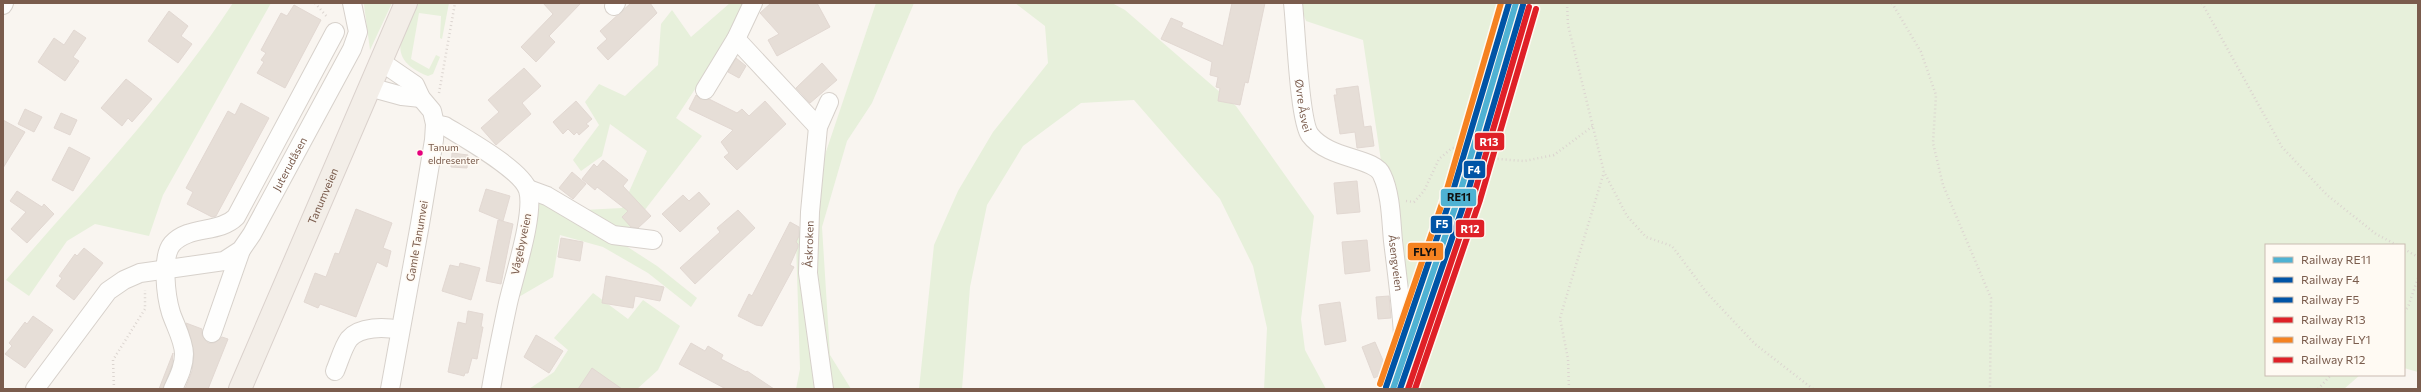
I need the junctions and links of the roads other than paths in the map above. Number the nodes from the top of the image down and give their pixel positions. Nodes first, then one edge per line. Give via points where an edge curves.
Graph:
1 (352, 3) edge
2 (406, 3) edge
3 (753, 3) edge
4 (1293, 3) edge
5 (335, 32) dead end
6 (736, 39) junction
7 (380, 61) junction
8 (369, 87) junction
9 (705, 90) dead end
10 (425, 101) junction
11 (829, 102) dead end
12 (435, 124) junction
13 (818, 127) junction
14 (1374, 164) joint
15 (528, 189) junction
16 (653, 240) dead end
17 (241, 250) junction
18 (224, 261) junction
19 (165, 268) junction
20 (400, 330) junction
21 (335, 371) dead end
22 (35, 389) edge
23 (173, 389) edge
24 (240, 389) edge
25 (390, 389) edge
26 (491, 389) edge
27 (824, 389) edge
28 (1404, 389) edge

1 - 17 street, Juterudåsen via 358,32 352,49
2 - 7 main road, Tanumveien
3 - 6 street
4 - 14 street, Øvre Åsvei via 1302,105 1310,134 1325,148 1339,156
5 - 19 street, Juterudåsen via 236,217 223,226 191,233 177,240 168,250
6 - 9 street
6 - 13 street
7 - 8 main road, Tanumveien
7 - 10 street, Gamle Tanumvei via 416,85
8 - 10 street
8 - 24 main road, Tanumveien
10 - 12 street, Gamle Tanumvei
11 - 13 street, Åskroken
12 - 15 street via 445,126 501,162 520,178
12 - 20 street, Gamle Tanumvei
13 - 27 street, Åskroken via 810,212 808,273
14 - 28 street, Åsengveien via 1382,174 1389,200 1405,361
15 - 16 street via 547,196 613,235
15 - 26 street, Vågebyveien via 529,205 525,232
17 - 18 street, Juterudåsen
17 - 18 street via 207,331
18 - 19 street, Juterudåsen
19 - 22 street, Juterudåsen via 140,273 108,291
19 - 23 street, Juterudåsen via 170,311 184,352 183,365
20 - 21 street via 388,327 356,334 349,340
20 - 25 street, Gamle Tanumvei

